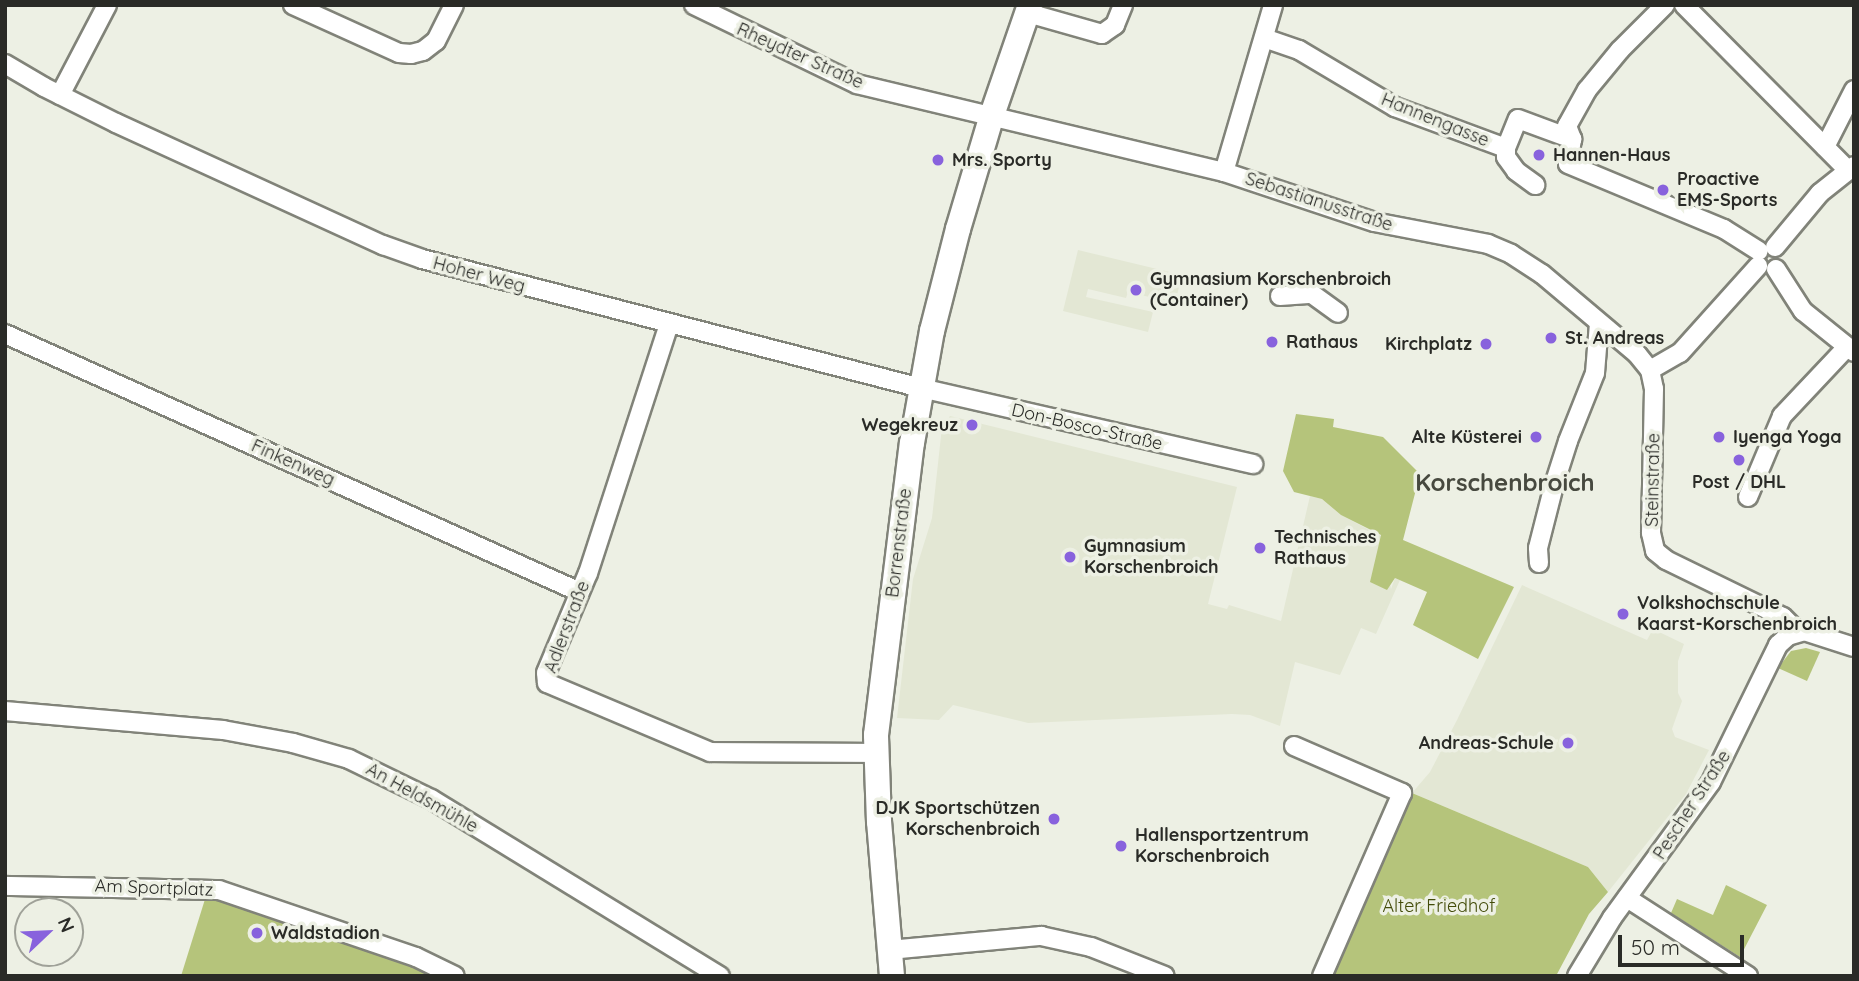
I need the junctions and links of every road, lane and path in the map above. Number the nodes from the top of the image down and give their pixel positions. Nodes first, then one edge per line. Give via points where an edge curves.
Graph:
1 (107, 5) edge
2 (293, 5) edge
3 (454, 5) edge
4 (694, 5) edge
5 (1123, 5) edge
6 (1273, 5) edge
7 (1029, 9) edge
8 (1659, 11) edge
9 (1689, 11) edge
10 (1264, 38) junction
11 (5, 64) edge
12 (1854, 90) edge
13 (60, 95) junction
14 (991, 118) junction
15 (1572, 139) junction
16 (1825, 147) junction
17 (1506, 148) junction
18 (1851, 168) edge
19 (1224, 172) junction
20 (1535, 185) dead end
21 (1767, 258) junction
22 (1280, 296) dead end
23 (1338, 313) dead end
24 (1599, 323) junction
25 (669, 324) junction
26 (5, 334) edge
27 (1850, 349) edge
28 (1650, 370) junction
29 (921, 388) junction
30 (1253, 464) dead end
31 (1748, 498) dead end
32 (1539, 563) dead end
33 (580, 592) junction
34 (1798, 632) junction
35 (1854, 646) edge
36 (5, 711) edge
37 (1294, 746) dead end
38 (876, 753) junction
39 (5, 886) edge
40 (1627, 898) junction
41 (889, 950) junction
42 (455, 976) edge
43 (720, 976) edge
44 (892, 976) edge
45 (1165, 976) edge
46 (1322, 976) edge
47 (1577, 976) edge
48 (1748, 976) edge

1 - 13 street
2 - 3 street via 399,53 411,54 436,41
4 - 14 street, Rheydter Straße via 849,81
5 - 7 street via 1115,25 1099,34
6 - 10 street
7 - 14 main road, Borrenstraße
8 - 15 street via 1587,90 1567,126
9 - 16 street
10 - 17 street, Hannengasse via 1299,50 1395,107
10 - 19 street
11 - 13 street, Hoher Weg
12 - 16 street
13 - 25 street, Hoher Weg via 402,253
14 - 19 street, Sebastianusstraße
14 - 29 main road, Borrenstraße via 951,256
15 - 17 street, Hannengasse via 1518,119
15 - 21 street via 1569,164 1724,229
16 - 18 street
17 - 20 street via 1506,157 1516,171
18 - 21 street via 1820,193
19 - 24 street, Sebastianusstraße via 1374,222 1496,247 1530,266
21 - 27 street via 1803,311
21 - 28 street via 1680,353
22 - 23 street via 1312,294
24 - 28 street, Sebastianusstraße
24 - 32 street via 1595,373 1554,485 1538,548
25 - 29 street, Hoher Weg
25 - 33 street, Adlerstraße
26 - 33 street, Finkenweg
27 - 31 street via 1782,416
28 - 34 street, Steinstraße via 1654,389 1651,533 1655,551 1783,617
29 - 30 street, Don-Bosco-Straße
29 - 38 main road, Borrenstraße
33 - 38 street, Adlerstraße via 545,673 550,687 710,751
34 - 35 street via 1818,633
34 - 40 street, Pescher Straße via 1775,650 1711,782
36 - 43 street, An Heldsmühle via 223,730 349,759 431,799
37 - 46 street via 1402,793
38 - 41 main road, Borrenstraße
39 - 42 street, Am Sportplatz via 219,890 415,957
40 - 47 street, Pescher Straße
40 - 48 street
41 - 44 main road, Borrenstraße
41 - 45 street via 1041,936 1091,947

